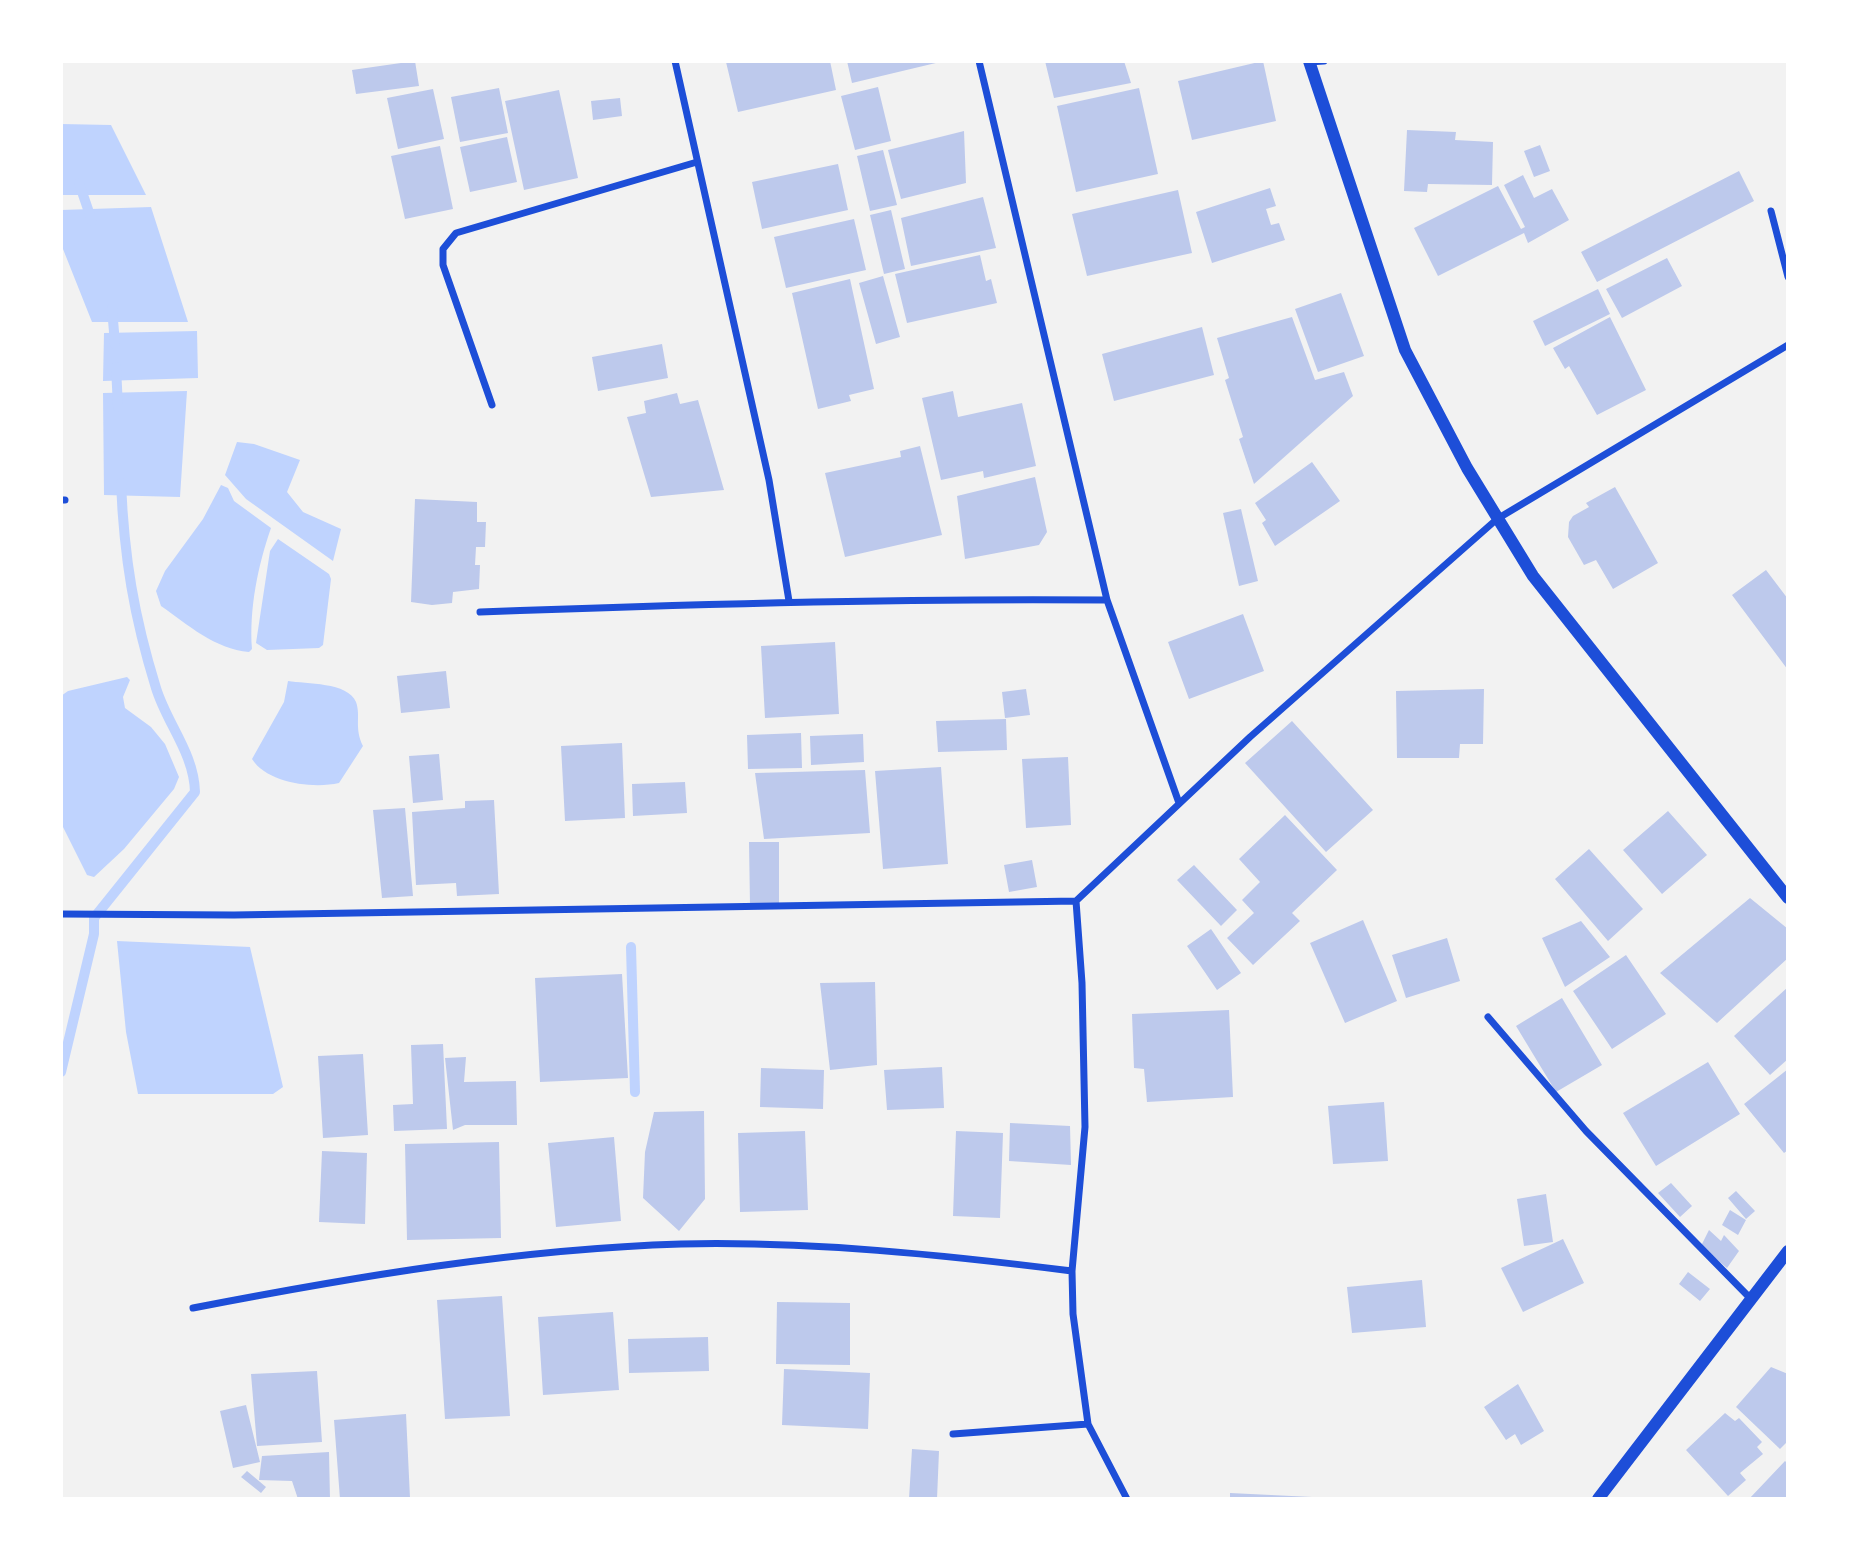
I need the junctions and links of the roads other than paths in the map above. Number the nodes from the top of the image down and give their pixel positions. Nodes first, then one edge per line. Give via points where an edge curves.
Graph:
1 (675, 61) edge
2 (979, 61) edge
3 (1324, 61) edge
4 (1309, 62) edge
5 (697, 162) junction
6 (1771, 211) dead end
7 (1788, 277) edge
8 (1788, 345) edge
9 (492, 405) dead end
10 (1497, 519) junction
11 (1107, 600) junction
12 (789, 601) junction
13 (480, 612) dead end
14 (1179, 803) junction
15 (1788, 898) edge
16 (1076, 901) junction
17 (61, 914) edge
18 (1488, 1017) dead end
19 (1788, 1251) edge
20 (1072, 1271) junction
21 (1750, 1298) junction
22 (192, 1308) dead end
23 (1088, 1424) junction
24 (953, 1434) dead end
25 (1127, 1499) edge
26 (1598, 1499) edge

1 - 5 street
2 - 11 street
3 - 4 street
4 - 10 street via 1405,350
5 - 9 street via 456,233 443,249 443,265
5 - 12 street via 769,480
6 - 7 street
8 - 10 street
10 - 14 street
10 - 15 street via 1533,576
11 - 12 street
11 - 14 street
12 - 13 street
14 - 16 street
16 - 17 street
16 - 20 street via 1085,1127
18 - 21 street via 1627,1176
19 - 21 street
20 - 22 street via 833,1249 681,1244 367,1275
20 - 23 street
21 - 26 street
23 - 24 street
23 - 25 street

